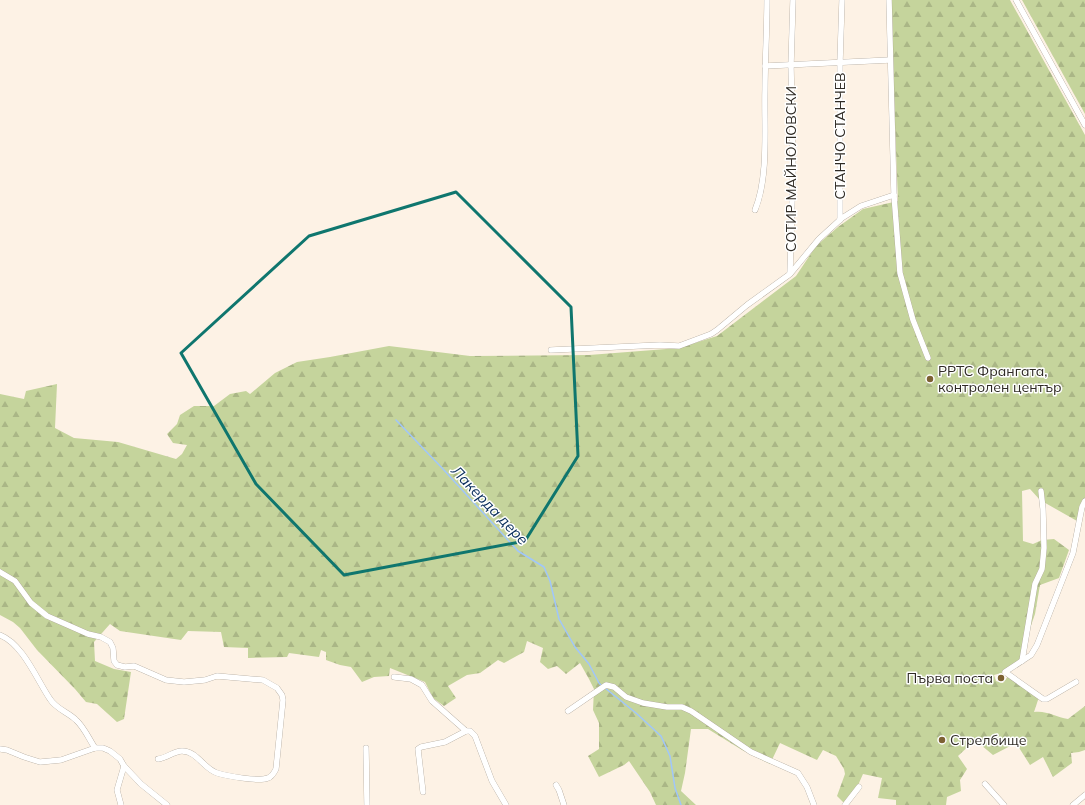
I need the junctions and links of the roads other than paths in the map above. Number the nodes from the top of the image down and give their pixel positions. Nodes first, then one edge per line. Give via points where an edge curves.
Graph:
1 (767, 0) edge
2 (793, 0) edge
3 (842, 0) edge
4 (889, 0) edge
5 (1016, 0) edge
6 (890, 60) junction
7 (840, 62) junction
8 (791, 65) junction
9 (765, 66) junction
10 (1085, 125) edge
11 (894, 195) junction
12 (755, 210) dead end
13 (840, 220) junction
14 (790, 274) junction
15 (551, 350) dead end
16 (928, 358) dead end
17 (1041, 491) dead end
18 (1085, 501) edge
19 (0, 572) edge
20 (0, 635) edge
21 (1022, 661) junction
22 (394, 677) dead end
23 (1076, 682) dead end
24 (568, 711) dead end
25 (466, 731) junction
26 (95, 748) junction
27 (366, 748) dead end
28 (0, 749) edge
29 (158, 759) dead end
30 (124, 766) junction
31 (985, 784) dead end
32 (556, 785) dead end
33 (859, 787) dead end
34 (423, 792) dead end
35 (1085, 795) edge
36 (121, 805) edge
37 (167, 805) edge
38 (367, 805) edge
39 (506, 805) edge
40 (564, 805) edge
41 (814, 805) edge
42 (844, 805) edge
43 (1004, 805) edge
44 (1073, 805) edge

1 - 9 street
2 - 8 street, СОТИР МАЙНОЛОВСКИ
3 - 7 street, СТАНЧО СТАНЧЕВ
4 - 6 street
5 - 10 street
6 - 7 street
6 - 11 street
7 - 8 street
7 - 13 street, СТАНЧО СТАНЧЕВ
8 - 9 street
8 - 14 street, СОТИР МАЙНОЛОВСКИ via 793,167
9 - 12 street via 764,169 760,197
11 - 13 street via 861,206
11 - 16 street via 900,273 913,320
13 - 14 street via 818,239
14 - 15 street via 717,330 679,346
17 - 21 street via 1044,548 1042,569 1036,584
18 - 21 street via 1073,553 1040,638 1031,656
19 - 29 street via 15,581 31,603 47,616 110,642 117,665 134,666 166,680 184,682 217,676 263,680 277,688 282,695 276,769 266,779 217,774 197,758 181,751
20 - 26 street via 11,642 31,666 55,706 77,720
21 - 23 street via 1004,672 1043,699
22 - 25 street via 411,680 422,686 432,701
24 - 41 street via 603,687 614,687 626,697 643,703 682,707 751,752 798,773
25 - 34 street via 445,742 419,748
25 - 39 street via 470,731 476,737 492,780
26 - 28 street via 62,760 40,762
26 - 30 street via 110,751
27 - 38 street
30 - 36 street via 117,790
30 - 37 street
31 - 43 street
32 - 40 street
33 - 42 street
35 - 44 street

